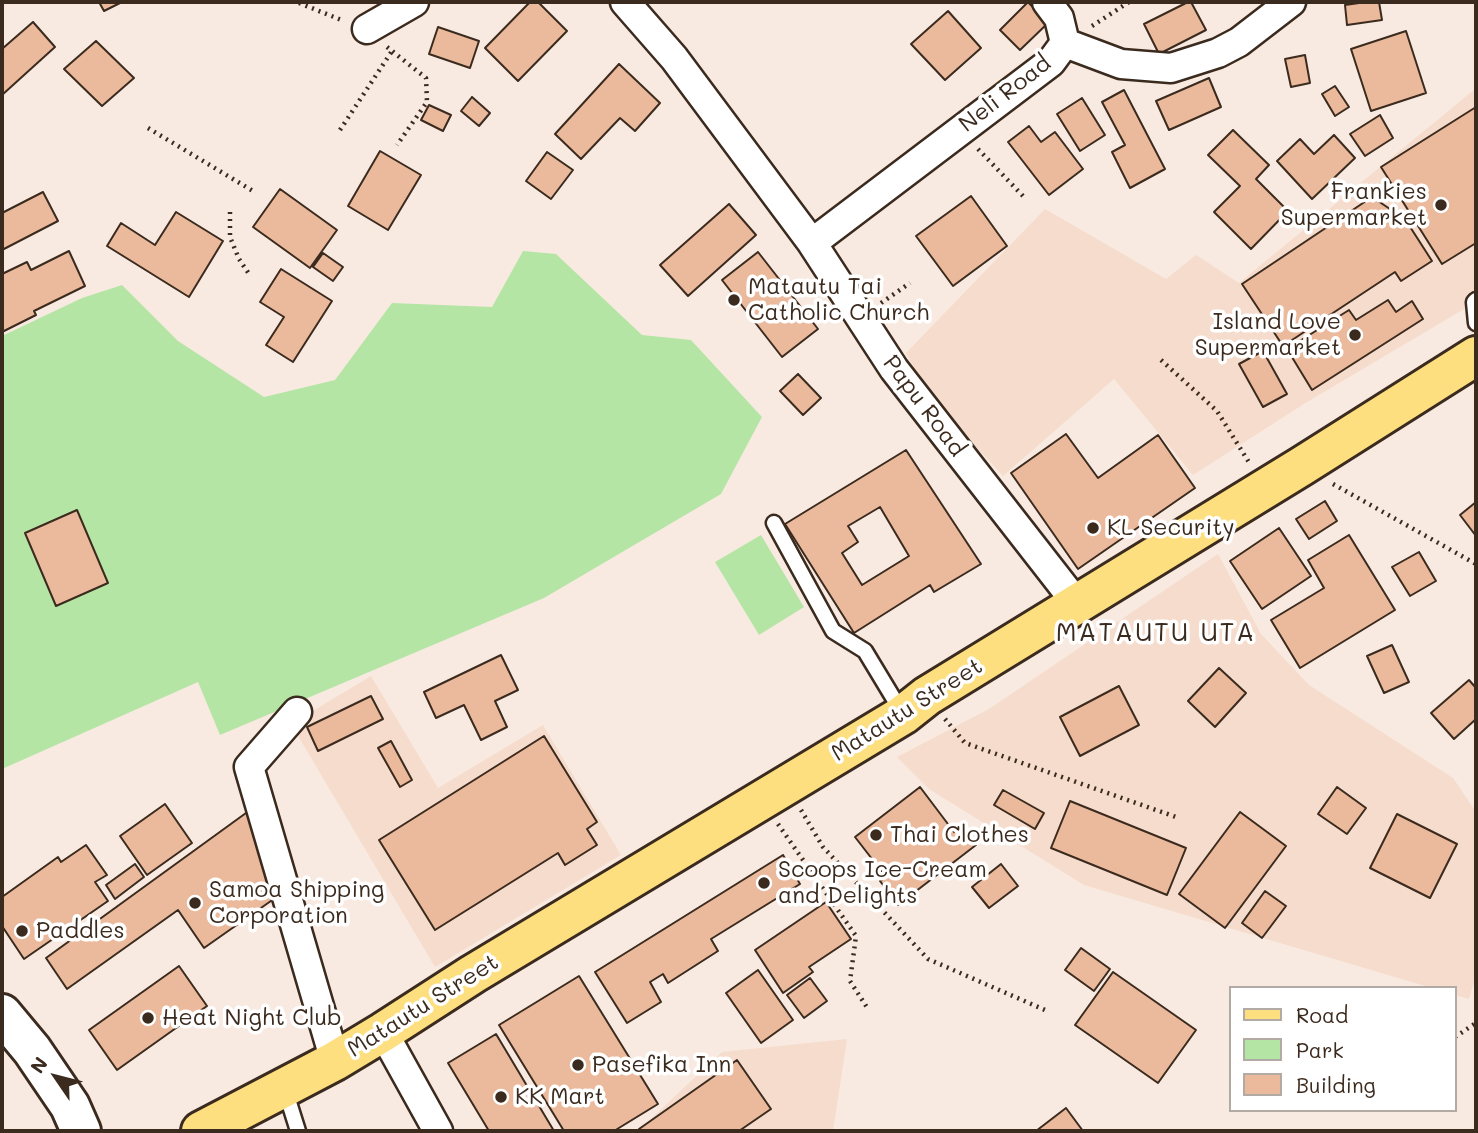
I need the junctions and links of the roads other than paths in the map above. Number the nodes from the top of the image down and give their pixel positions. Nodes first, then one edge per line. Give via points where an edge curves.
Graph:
1 (414, 2) edge
2 (625, 2) edge
3 (1047, 2) edge
4 (1291, 2) edge
5 (367, 29) road end
6 (1065, 43) junction
7 (812, 243) junction
8 (1476, 300) edge
9 (1476, 323) edge
10 (1476, 356) edge
11 (774, 523) dead end
12 (1078, 605) junction
13 (915, 706) junction
14 (296, 712) dead end
15 (2, 1014) edge
16 (383, 1032) junction
17 (335, 1061) junction
18 (293, 1114) edge
19 (75, 1118) edge
20 (101, 1131) edge
21 (201, 1131) edge
22 (242, 1131) edge
23 (438, 1131) edge

1 - 5 street
2 - 7 street, Papu Road via 674,58
3 - 6 street via 1059,18
4 - 6 street, Neli Road via 1239,42 1171,68 1121,64
6 - 7 street, Neli Road via 1051,62
7 - 12 street, Papu Road via 894,369
8 - 9 lane
10 - 12 main road, Matautu Street
11 - 13 lane via 833,631 865,652
12 - 13 main road, Matautu Street
13 - 16 main road, Matautu Street
14 - 17 street via 249,767
15 - 19 main road via 32,1050
16 - 17 main road, Matautu Street
16 - 23 street
17 - 18 main road, Matautu Street
17 - 21 main road, Matautu Street
18 - 22 main road, Matautu Street via 254,1119
19 - 20 main road

